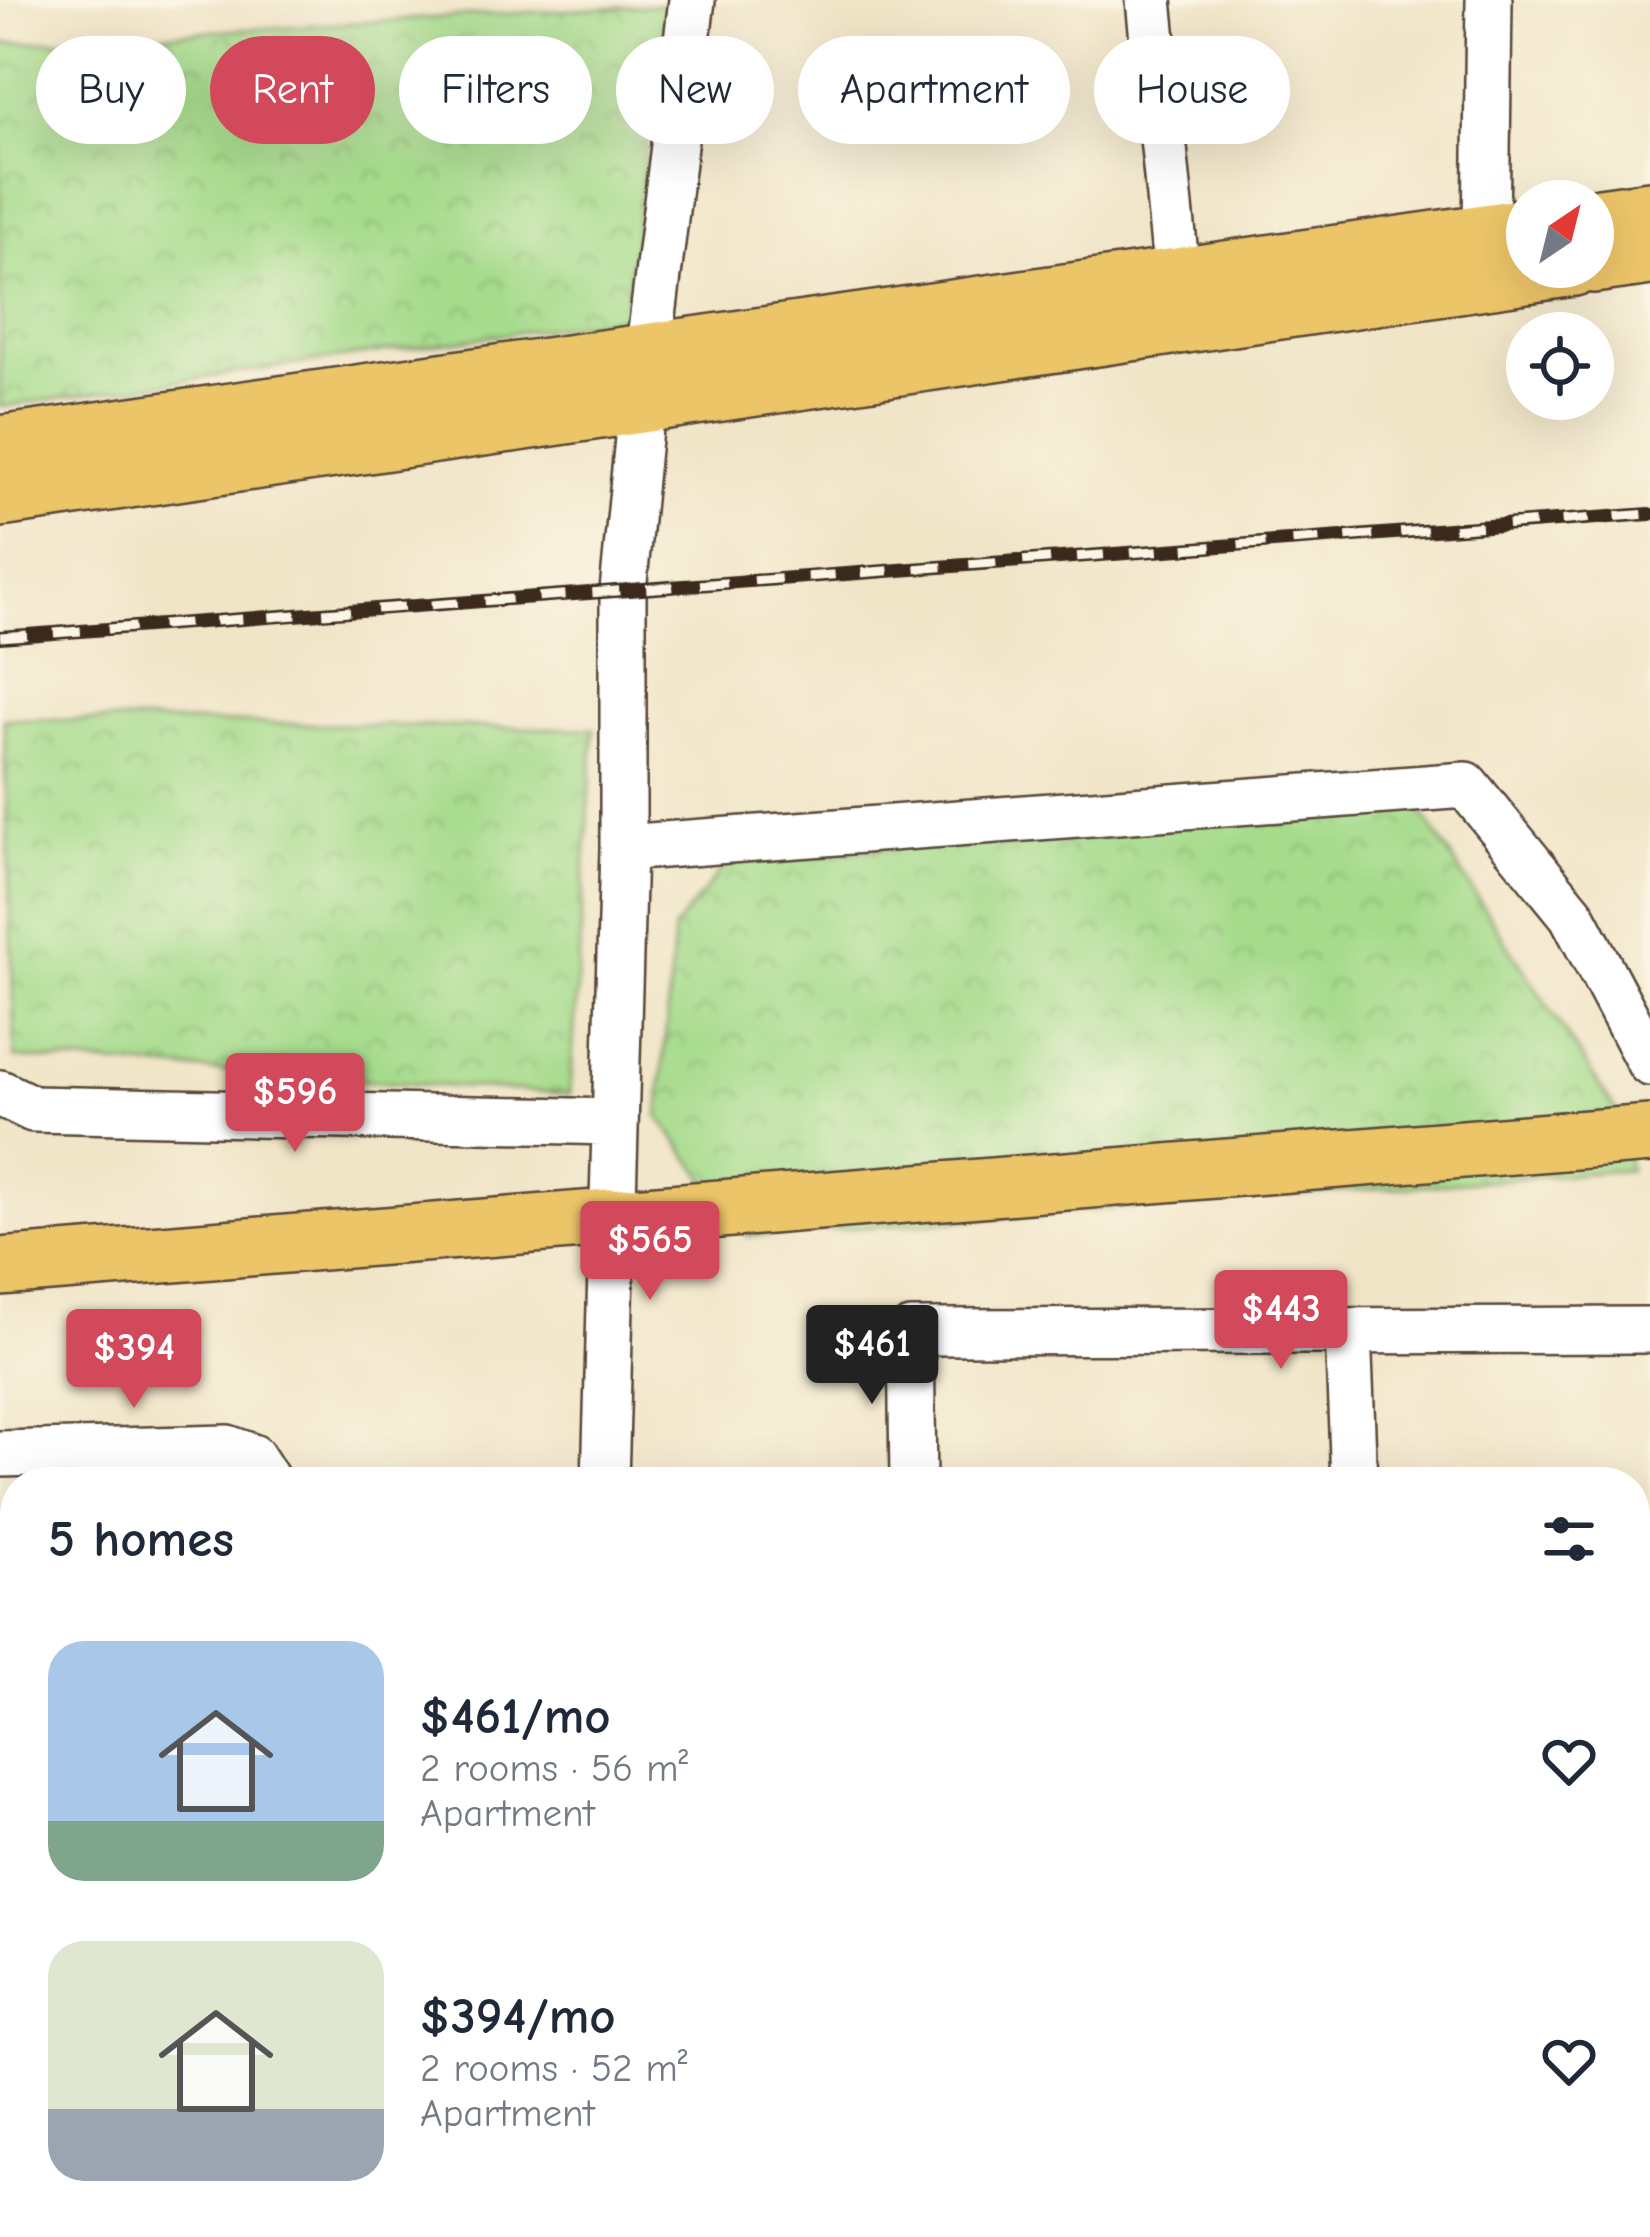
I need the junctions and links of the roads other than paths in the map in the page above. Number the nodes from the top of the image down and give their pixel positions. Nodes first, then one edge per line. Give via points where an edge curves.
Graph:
1 (692, 0) edge
2 (1148, 0) edge
3 (1489, 0) edge
4 (1650, 210) edge
5 (1614, 215) edge
6 (1506, 217) edge
7 (1506, 230) edge
8 (1650, 256) edge
9 (1614, 261) edge
10 (1177, 275) junction
11 (1506, 277) edge
12 (650, 348) junction
13 (641, 407) junction
14 (332, 423) junction
15 (0, 445) edge
16 (0, 498) edge
17 (623, 848) junction
18 (1650, 1063) edge
19 (0, 1094) edge
20 (614, 1122) junction
21 (1650, 1134) edge
22 (611, 1217) junction
23 (0, 1268) edge
24 (1650, 1330) edge
25 (1348, 1331) junction
26 (0, 1454) edge
27 (115, 1467) edge
28 (258, 1467) edge
29 (605, 1467) edge
30 (913, 1467) edge
31 (1353, 1467) edge

1 - 12 street
2 - 10 street
3 - 6 street
4 - 5 main road
7 - 10 main road
8 - 9 main road
10 - 12 main road
11 - 13 main road
12 - 14 main road
13 - 14 main road
13 - 17 street via 623,591
14 - 15 main road
14 - 16 main road
17 - 18 street via 1466,785 1572,915
17 - 20 street
19 - 20 street via 33,1109
20 - 22 street
21 - 22 main road
22 - 23 main road
22 - 29 street
24 - 25 street
25 - 30 street via 911,1332
25 - 31 street
26 - 27 street
27 - 28 street via 227,1448

